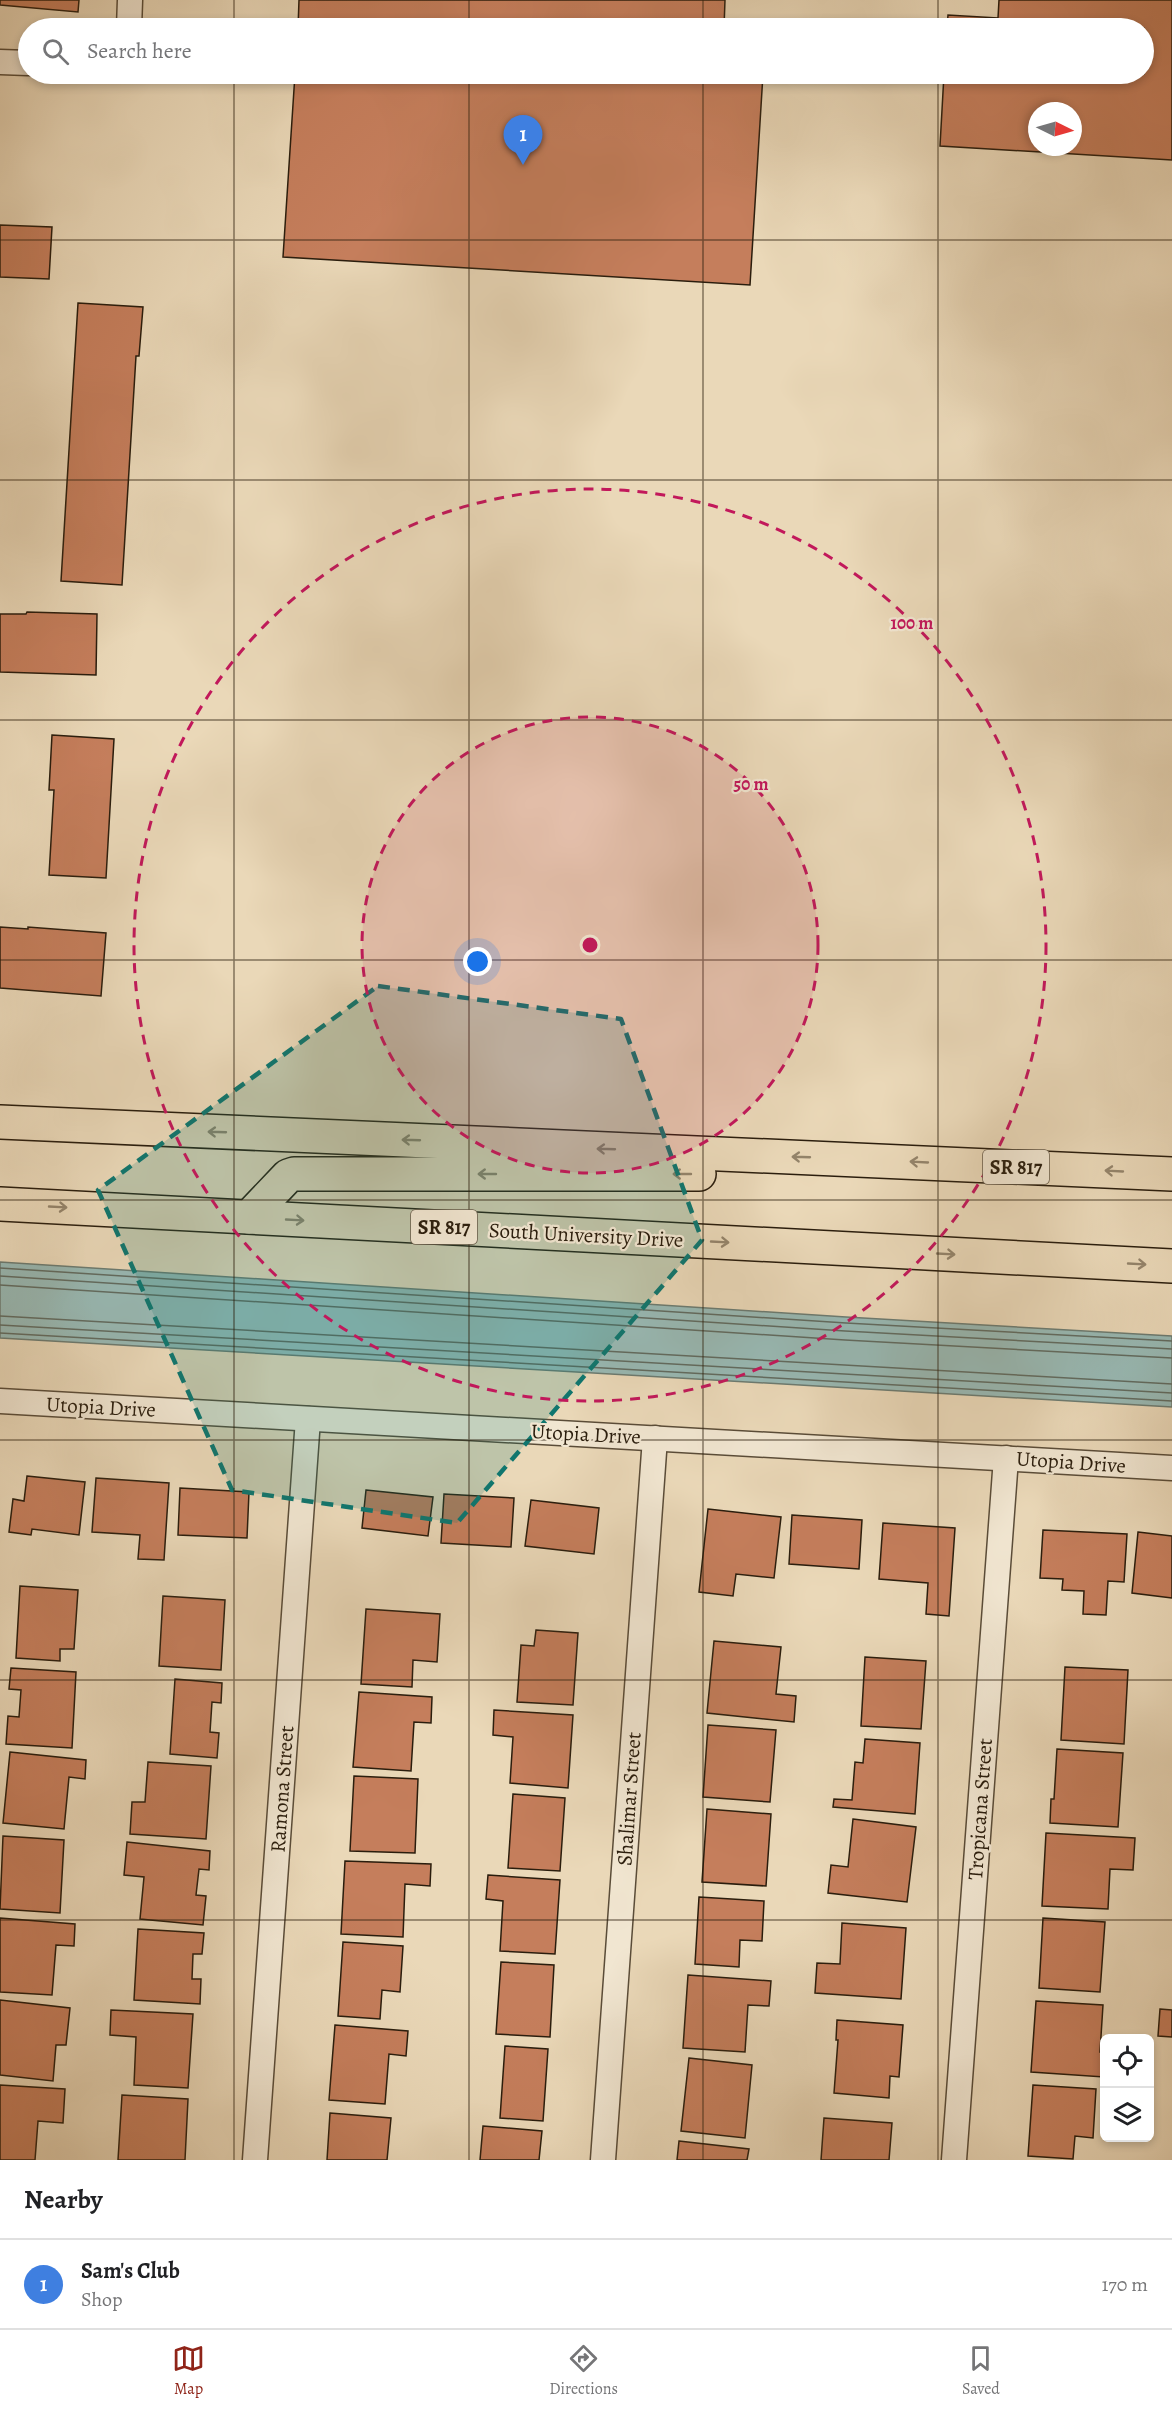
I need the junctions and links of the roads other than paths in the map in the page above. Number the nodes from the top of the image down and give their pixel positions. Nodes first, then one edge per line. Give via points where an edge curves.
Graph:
1 (130, 0) edge
2 (129, 18) edge
3 (0, 62) edge
4 (18, 63) edge
5 (0, 1122) edge
6 (758, 1155) junction
7 (1172, 1173) edge
8 (0, 1204) edge
9 (249, 1217) junction
10 (1172, 1266) edge
11 (0, 1401) edge
12 (308, 1419) junction
13 (655, 1438) junction
14 (1006, 1458) junction
15 (1172, 1468) edge
16 (255, 2160) edge
17 (603, 2160) edge
18 (954, 2160) edge

1 - 2 street
3 - 4 street
6 -> 5 main road, SR 817
7 -> 6 main road, SR 817
6 -> 9 main road via 711,1173 690,1174 294,1174
8 -> 9 main road, South University Drive / SR 817
9 -> 10 main road, South University Drive / SR 817
11 - 12 street, Utopia Drive
12 - 13 street, Utopia Drive
12 - 16 street, Ramona Street
13 - 14 street, Utopia Drive
13 - 17 street, Shalimar Street
14 - 15 street, Utopia Drive
14 - 18 street, Tropicana Street

